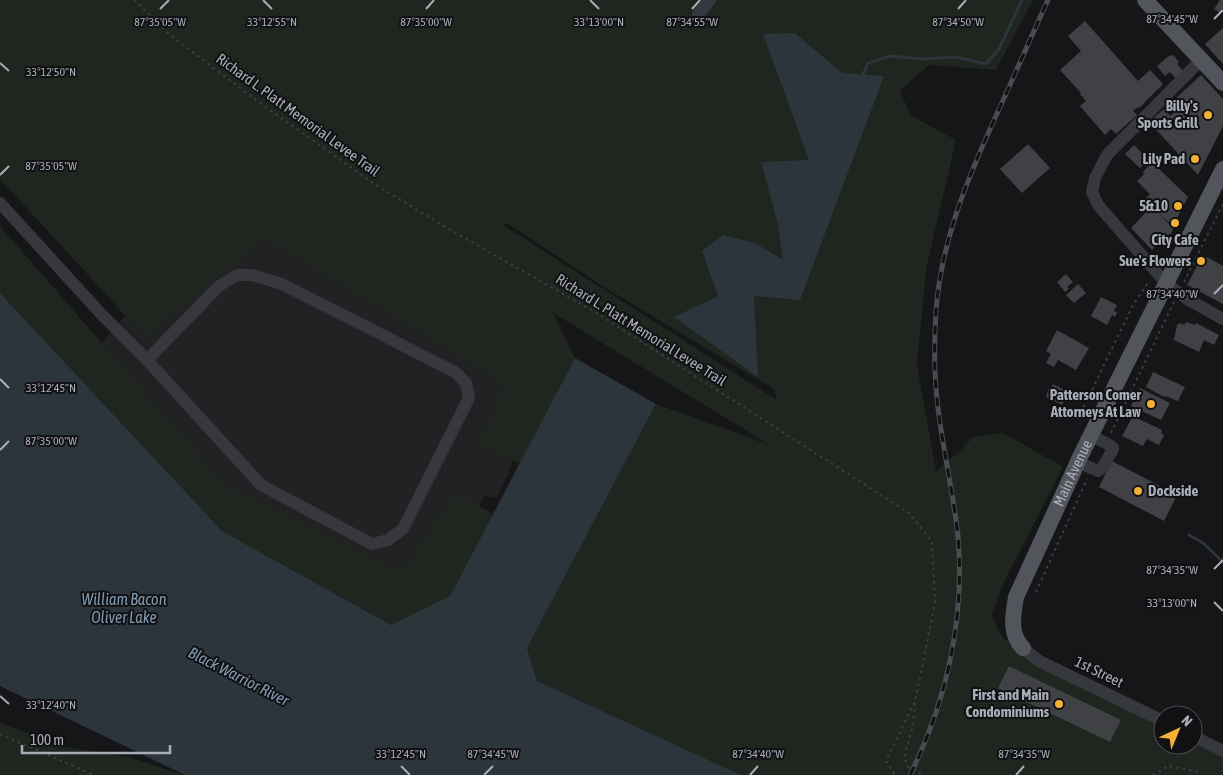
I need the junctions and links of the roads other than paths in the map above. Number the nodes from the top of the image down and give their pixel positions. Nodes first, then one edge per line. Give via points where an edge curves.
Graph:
1 (710, 0) edge
2 (1145, 0) edge
3 (698, 14) dead end
4 (1201, 60) junction
5 (1223, 83) edge
6 (1223, 169) edge
7 (0, 203) edge
8 (1166, 283) junction
9 (1223, 319) edge
10 (147, 360) junction
11 (1098, 439) junction
12 (1085, 465) junction
13 (1023, 648) joint
14 (1153, 716) edge
15 (1203, 741) edge
16 (1223, 751) edge

1 - 3 street
2 - 4 main road
4 - 5 main road
4 - 8 street via 1107,155 1092,192 1098,205
6 - 8 main road, Main Avenue
7 - 10 street
8 - 9 street via 1187,300
8 - 11 main road, Main Avenue
10 - 10 street via 261,485 372,544 388,540 403,529 469,398 466,383 455,372 282,284 252,275 237,275 219,286
11 - 12 main road, Main Avenue
11 - 12 street via 1113,448 1112,451 1098,471
12 - 13 main road, Main Avenue via 1016,597 1013,622 1015,635
13 - 14 street, 1st Street via 1039,661
15 - 16 street

